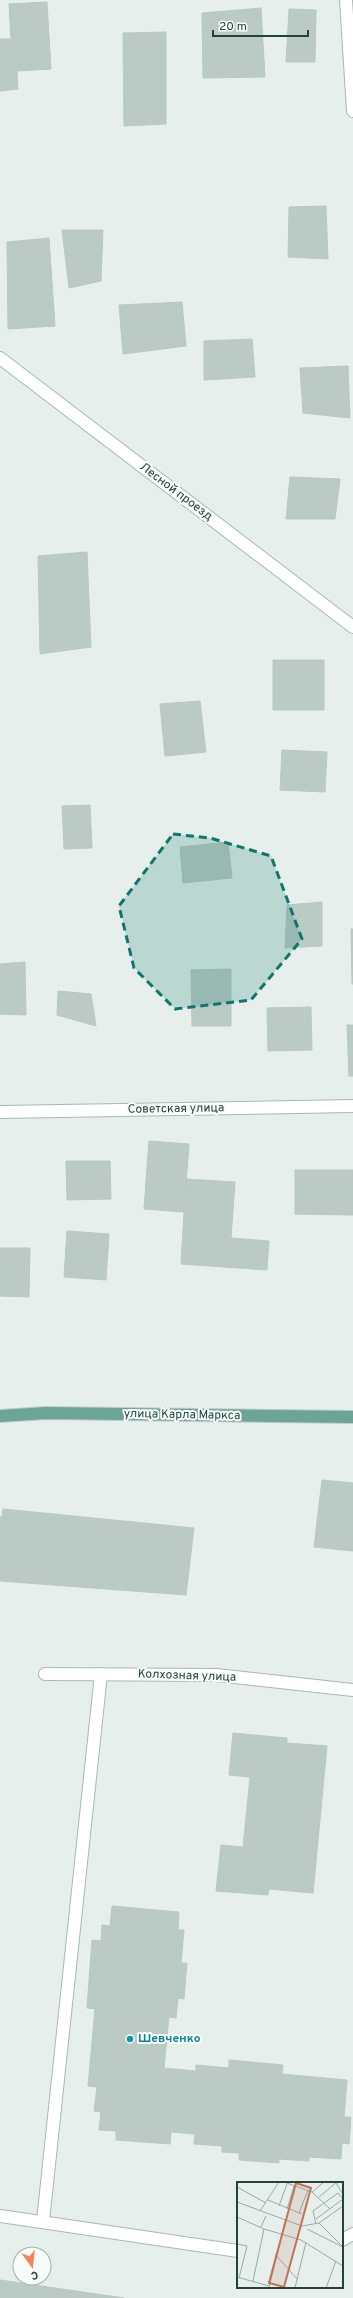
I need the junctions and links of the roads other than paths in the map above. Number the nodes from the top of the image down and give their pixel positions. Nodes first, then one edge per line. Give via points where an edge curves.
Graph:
1 (346, 0) edge
2 (353, 111) edge
3 (0, 358) edge
4 (353, 627) edge
5 (353, 1106) edge
6 (0, 1112) edge
7 (4, 1413) edge
8 (353, 1417) edge
9 (45, 1674) dead end
10 (101, 1674) junction
11 (353, 1690) edge
12 (0, 2216) edge
13 (43, 2221) junction
14 (353, 2234) edge
15 (343, 2239) edge
16 (237, 2251) edge

1 - 2 street
3 - 4 street, Лесной проезд
5 - 6 street, Советская улица
7 - 8 main road, улица Карла Маркса
9 - 10 street, Колхозная улица
10 - 11 street, Колхозная улица via 216,1675
10 - 13 street
12 - 13 street
13 - 16 street
14 - 15 street

